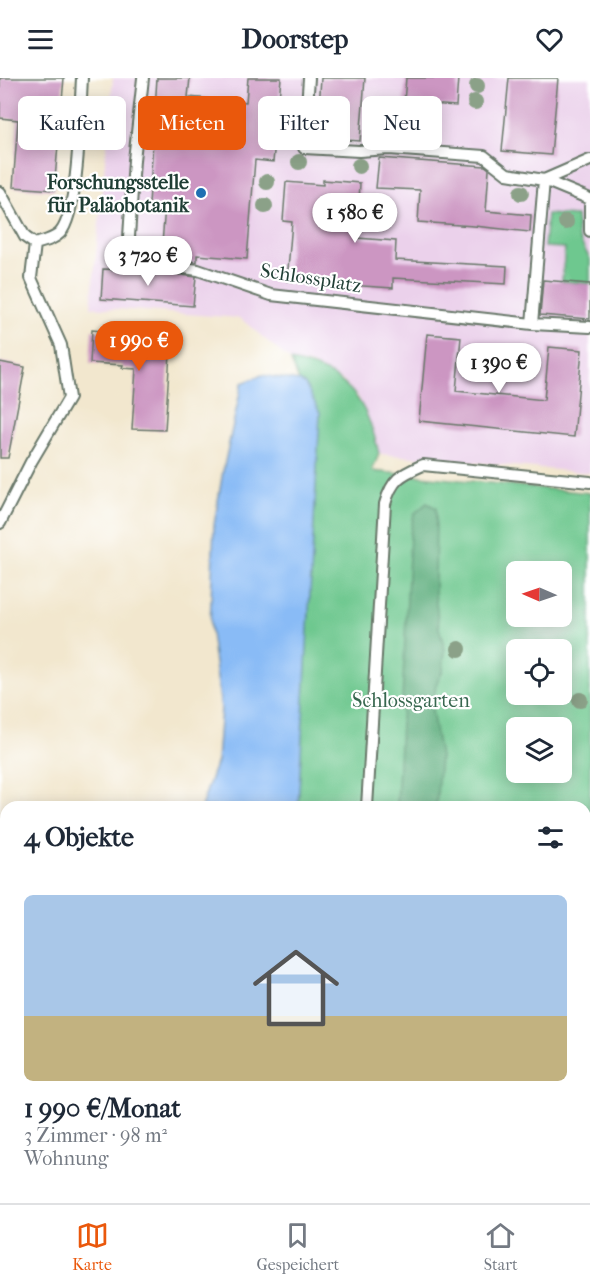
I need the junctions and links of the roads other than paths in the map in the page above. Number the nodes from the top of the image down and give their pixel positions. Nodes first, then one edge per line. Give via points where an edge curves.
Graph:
1 (82, 78) edge
2 (143, 78) edge
3 (309, 78) edge
4 (590, 160) edge
5 (544, 180) junction
6 (0, 192) edge
7 (590, 199) edge
8 (590, 206) edge
9 (590, 231) edge
10 (35, 244) junction
11 (532, 324) junction
12 (590, 327) edge
13 (590, 482) edge
14 (0, 523) edge
15 (367, 801) edge

1 - 10 lane via 74,198 69,218 50,240
2 - 11 lane, Schlossplatz via 129,237 135,254 156,264 198,270 271,295
3 - 5 lane via 304,148 484,156 507,174
4 - 5 lane
5 - 7 lane
5 - 11 lane
6 - 10 lane via 25,237
8 - 9 lane
10 - 14 lane via 32,278 61,345 69,398
11 - 12 lane, Schlossplatz
13 - 15 lane via 423,465 401,474 389,489

